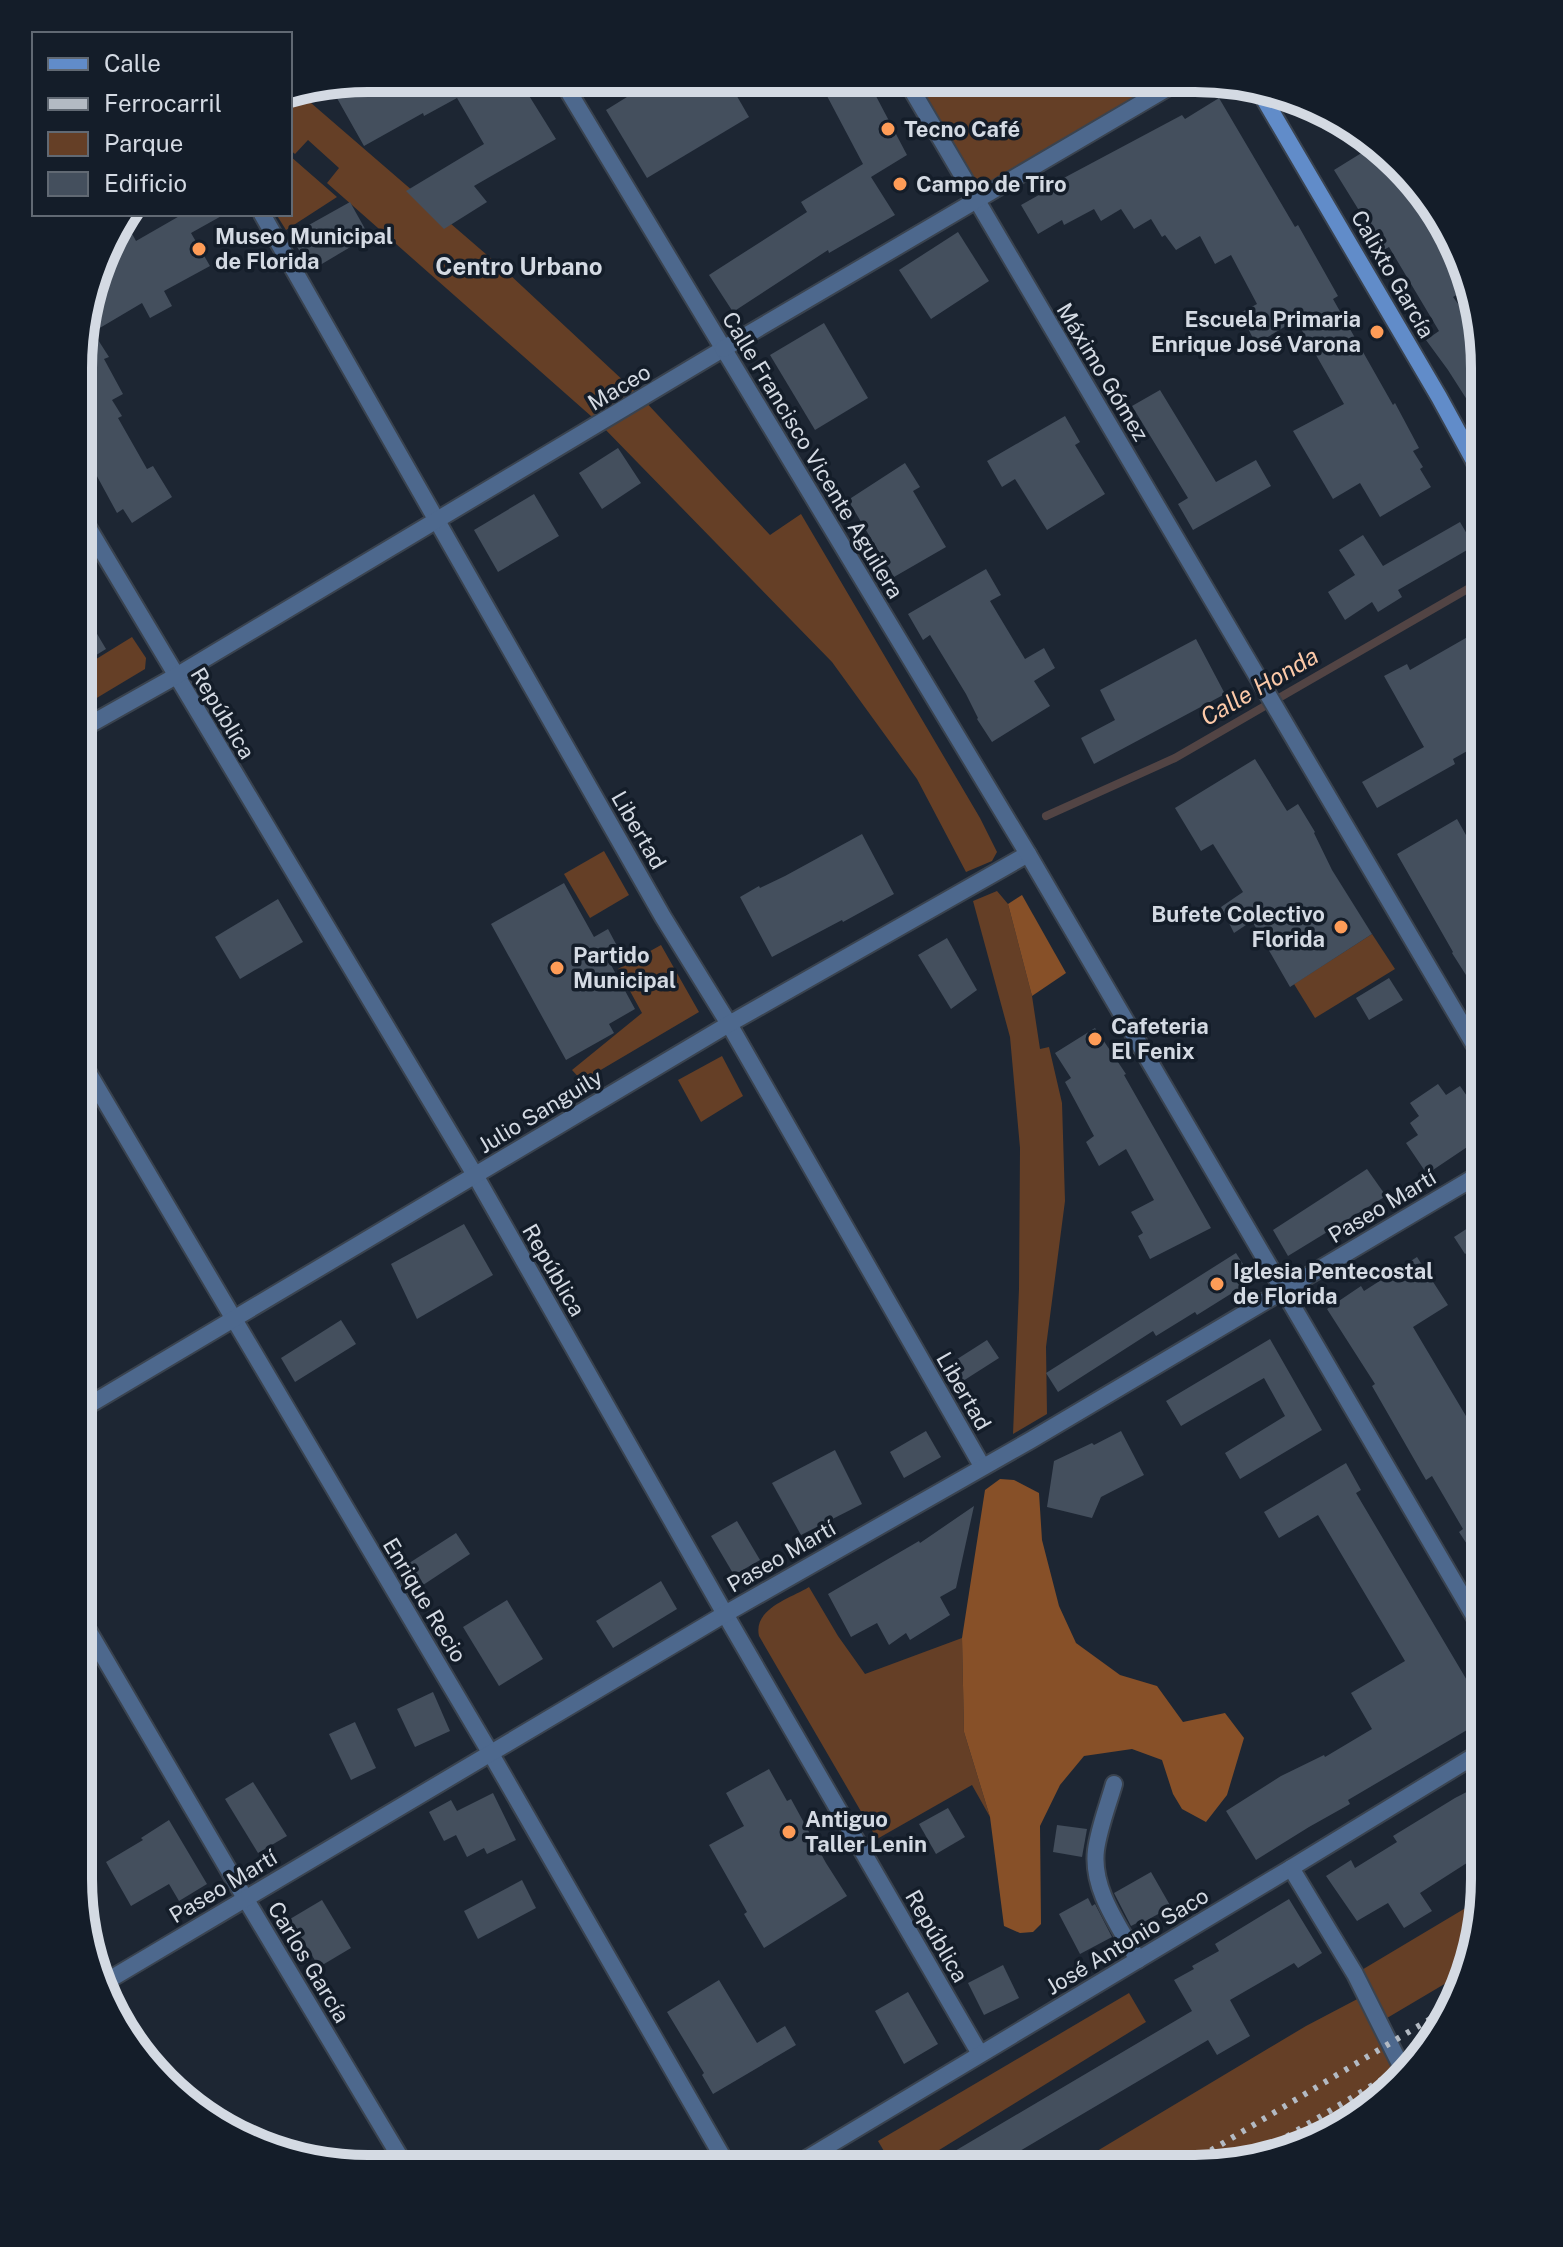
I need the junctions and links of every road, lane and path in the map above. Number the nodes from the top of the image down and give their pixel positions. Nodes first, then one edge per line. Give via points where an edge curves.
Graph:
1 (569, 92) edge
2 (913, 92) edge
3 (1161, 92) edge
4 (1265, 101) edge
5 (976, 201) junction
6 (263, 216) edge
7 (723, 349) junction
8 (1471, 455) edge
9 (437, 520) junction
10 (92, 534) edge
11 (176, 676) junction
12 (92, 723) edge
13 (1028, 854) junction
14 (729, 1024) junction
15 (1471, 1038) edge
16 (92, 1079) edge
17 (475, 1175) junction
18 (1470, 1180) edge
19 (1283, 1290) junction
20 (233, 1321) junction
21 (92, 1403) edge
22 (982, 1466) junction
23 (1470, 1609) edge
24 (725, 1614) junction
25 (92, 1637) edge
26 (491, 1754) junction
27 (1470, 1759) edge
28 (1114, 1784) dead end
29 (1291, 1868) junction
30 (245, 1898) junction
31 (1138, 1960) junction
32 (111, 1979) edge
33 (980, 2054) junction
34 (1400, 2064) edge
35 (399, 2155) edge
36 (722, 2155) edge
37 (813, 2155) edge

1 - 7 street, Calle Francisco Vicente Aguilera
2 - 5 street, Máximo Gómez
3 - 5 street, Maceo
4 - 8 main road, Calixto García
5 - 7 street, Maceo
5 - 15 street, Máximo Gómez
6 - 9 street, Libertad
7 - 9 street, Maceo
7 - 13 street, Calle Francisco Vicente Aguilera
9 - 11 street, Maceo
9 - 14 street, Libertad
10 - 11 street, República
11 - 12 street, Maceo
11 - 17 street, República
13 - 14 street, Julio Sanguily
13 - 19 street, Calle Francisco Vicente Aguilera
14 - 17 street, Julio Sanguily
14 - 22 street, Libertad
16 - 20 street, Enrique Recio
17 - 20 street, Julio Sanguily
17 - 24 street, República
18 - 19 street, Paseo Martí
19 - 22 street, Paseo Martí
19 - 23 street, Calle Francisco Vicente Aguilera
20 - 21 street, Julio Sanguily
20 - 26 street, Enrique Recio
22 - 24 street, Paseo Martí
24 - 26 street, Paseo Martí
24 - 33 street, República
25 - 30 street, Carlos García
26 - 30 street, Paseo Martí
26 - 36 street, Enrique Recio
27 - 29 street, José Antonio Saco
28 - 31 street via 1096,1851 1097,1876
29 - 31 street, José Antonio Saco
29 - 34 street via 1355,1974
30 - 32 street, Paseo Martí
30 - 35 street, Carlos García
31 - 33 street, José Antonio Saco
33 - 37 street, José Antonio Saco

